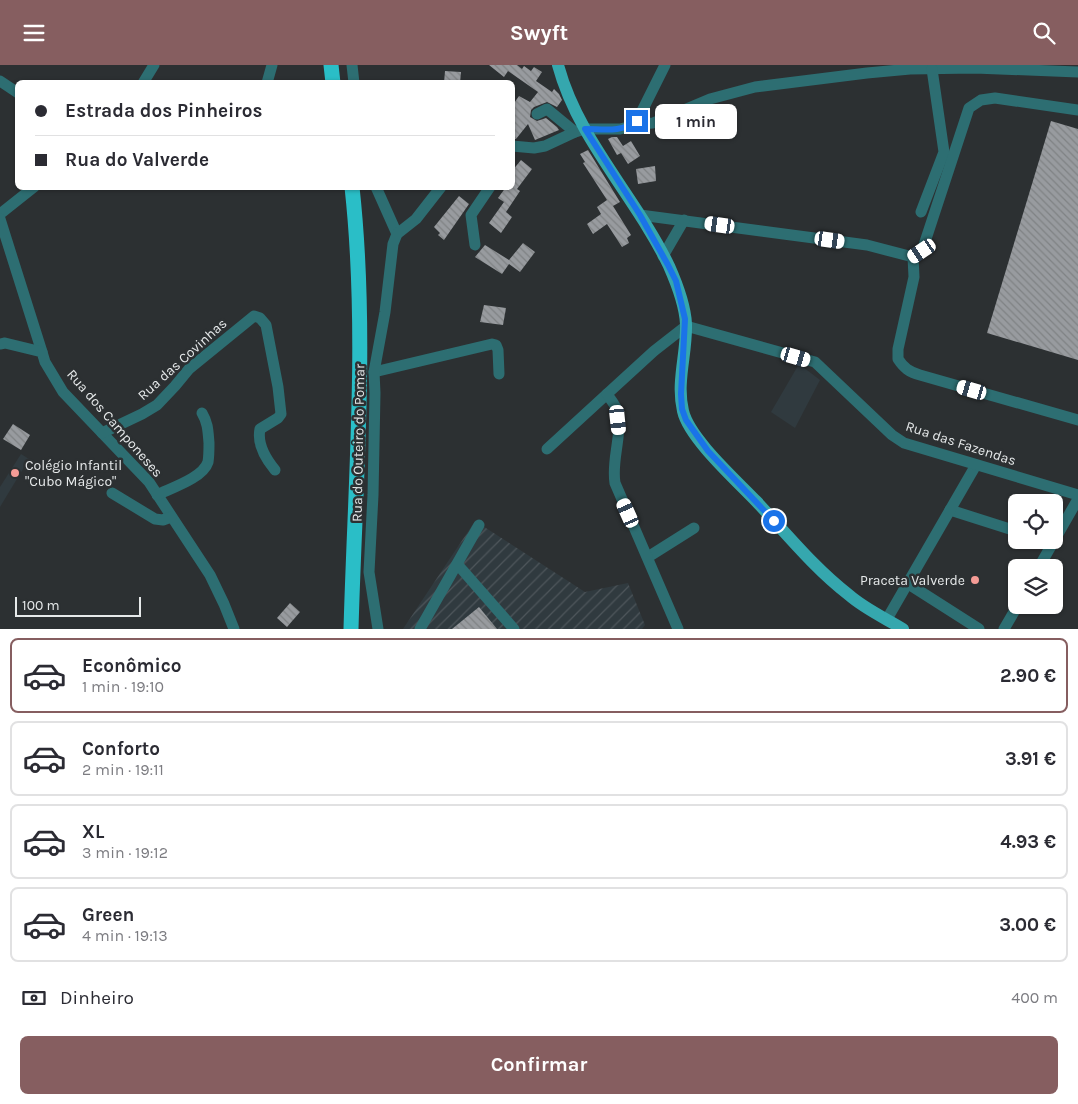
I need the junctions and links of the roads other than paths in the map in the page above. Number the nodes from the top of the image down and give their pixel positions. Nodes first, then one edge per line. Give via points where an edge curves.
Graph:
1 (154, 65) edge
2 (272, 65) edge
3 (331, 65) edge
4 (338, 65) edge
5 (352, 65) edge
6 (558, 65) edge
7 (665, 65) edge
8 (995, 67) edge
9 (932, 69) junction
10 (1078, 72) edge
11 (145, 80) edge
12 (267, 80) edge
13 (333, 80) edge
14 (340, 80) edge
15 (354, 80) edge
16 (0, 81) edge
17 (15, 91) edge
18 (1078, 110) edge
19 (538, 114) dead end
20 (628, 127) junction
21 (580, 131) junction
22 (515, 150) edge
23 (30, 190) edge
24 (344, 190) edge
25 (352, 190) edge
26 (377, 190) edge
27 (439, 190) edge
28 (488, 190) edge
29 (921, 212) dead end
30 (0, 214) edge
31 (640, 215) junction
32 (0, 219) edge
33 (684, 220) junction
34 (397, 234) junction
35 (475, 245) dead end
36 (663, 256) junction
37 (913, 257) junction
38 (686, 326) junction
39 (0, 344) edge
40 (42, 352) junction
41 (374, 372) junction
42 (499, 374) dead end
43 (607, 394) junction
44 (202, 413) dead end
45 (1078, 420) edge
46 (102, 433) junction
47 (547, 449) dead end
48 (976, 465) junction
49 (275, 470) dead end
50 (112, 493) dead end
51 (157, 495) junction
52 (1078, 495) edge
53 (1078, 499) edge
54 (950, 510) junction
55 (171, 517) junction
56 (1063, 522) edge
57 (479, 525) dead end
58 (694, 528) dead end
59 (1008, 528) edge
60 (648, 557) junction
61 (458, 565) junction
62 (907, 583) junction
63 (1013, 614) edge
64 (886, 619) junction
65 (234, 629) edge
66 (342, 629) edge
67 (351, 629) edge
68 (378, 629) edge
69 (420, 629) edge
70 (514, 629) edge
71 (678, 629) edge
72 (903, 629) edge
73 (978, 629) edge
74 (1004, 629) edge

1 - 11 street
2 - 12 street
3 - 13 highway
4 - 14 highway
5 - 15 street
6 - 21 main road
7 - 20 street via 637,121
8 - 9 street
8 - 10 street
9 - 20 street via 867,73 756,87 710,99 653,123
9 - 29 street via 944,152
16 - 17 street
18 - 37 street via 995,98 981,100 969,108 922,251
19 - 21 street via 547,109
20 - 21 street
21 - 22 street via 545,146
21 - 31 main road
23 - 30 street
24 - 66 highway via 351,315
25 - 67 highway via 360,317
26 - 34 street
27 - 34 street via 416,219
28 - 35 street via 471,215
31 - 33 street
31 - 36 main road
32 - 40 street, Rua dos Camponeses
33 - 36 street
33 - 37 street via 867,245
34 - 41 street, Rua do Outeiro do Pomar
36 - 38 main road via 678,290
37 - 45 street via 914,277 898,359 908,371
38 - 43 street
38 - 48 street, Rua das Fazendas via 815,362 904,443
38 - 64 main road via 681,394 688,425 708,451 826,577 851,598
39 - 40 street
40 - 46 street, Rua dos Camponeses via 63,391
41 - 42 street via 492,344 498,350
41 - 68 street, Rua do Outeiro do Pomar via 370,572
43 - 47 street
43 - 60 street via 617,409 619,431 613,471 615,483
44 - 51 street via 208,424 208,463 195,477
46 - 49 street, Rua das Covinhas via 157,405 188,369 254,316 266,325 278,387 281,414 260,429 259,434 264,453
46 - 51 street, Rua dos Camponeses via 149,482
48 - 52 street, Rua das Fazendas
48 - 54 street
50 - 55 street via 155,519
51 - 55 street, Rua dos Camponeses
53 - 56 street
54 - 59 street
54 - 62 street
55 - 65 street, Rua dos Camponeses via 210,575
57 - 61 street
58 - 60 street
60 - 71 street
61 - 69 street
61 - 70 street
62 - 64 street
62 - 73 street
63 - 74 street
64 - 72 main road

